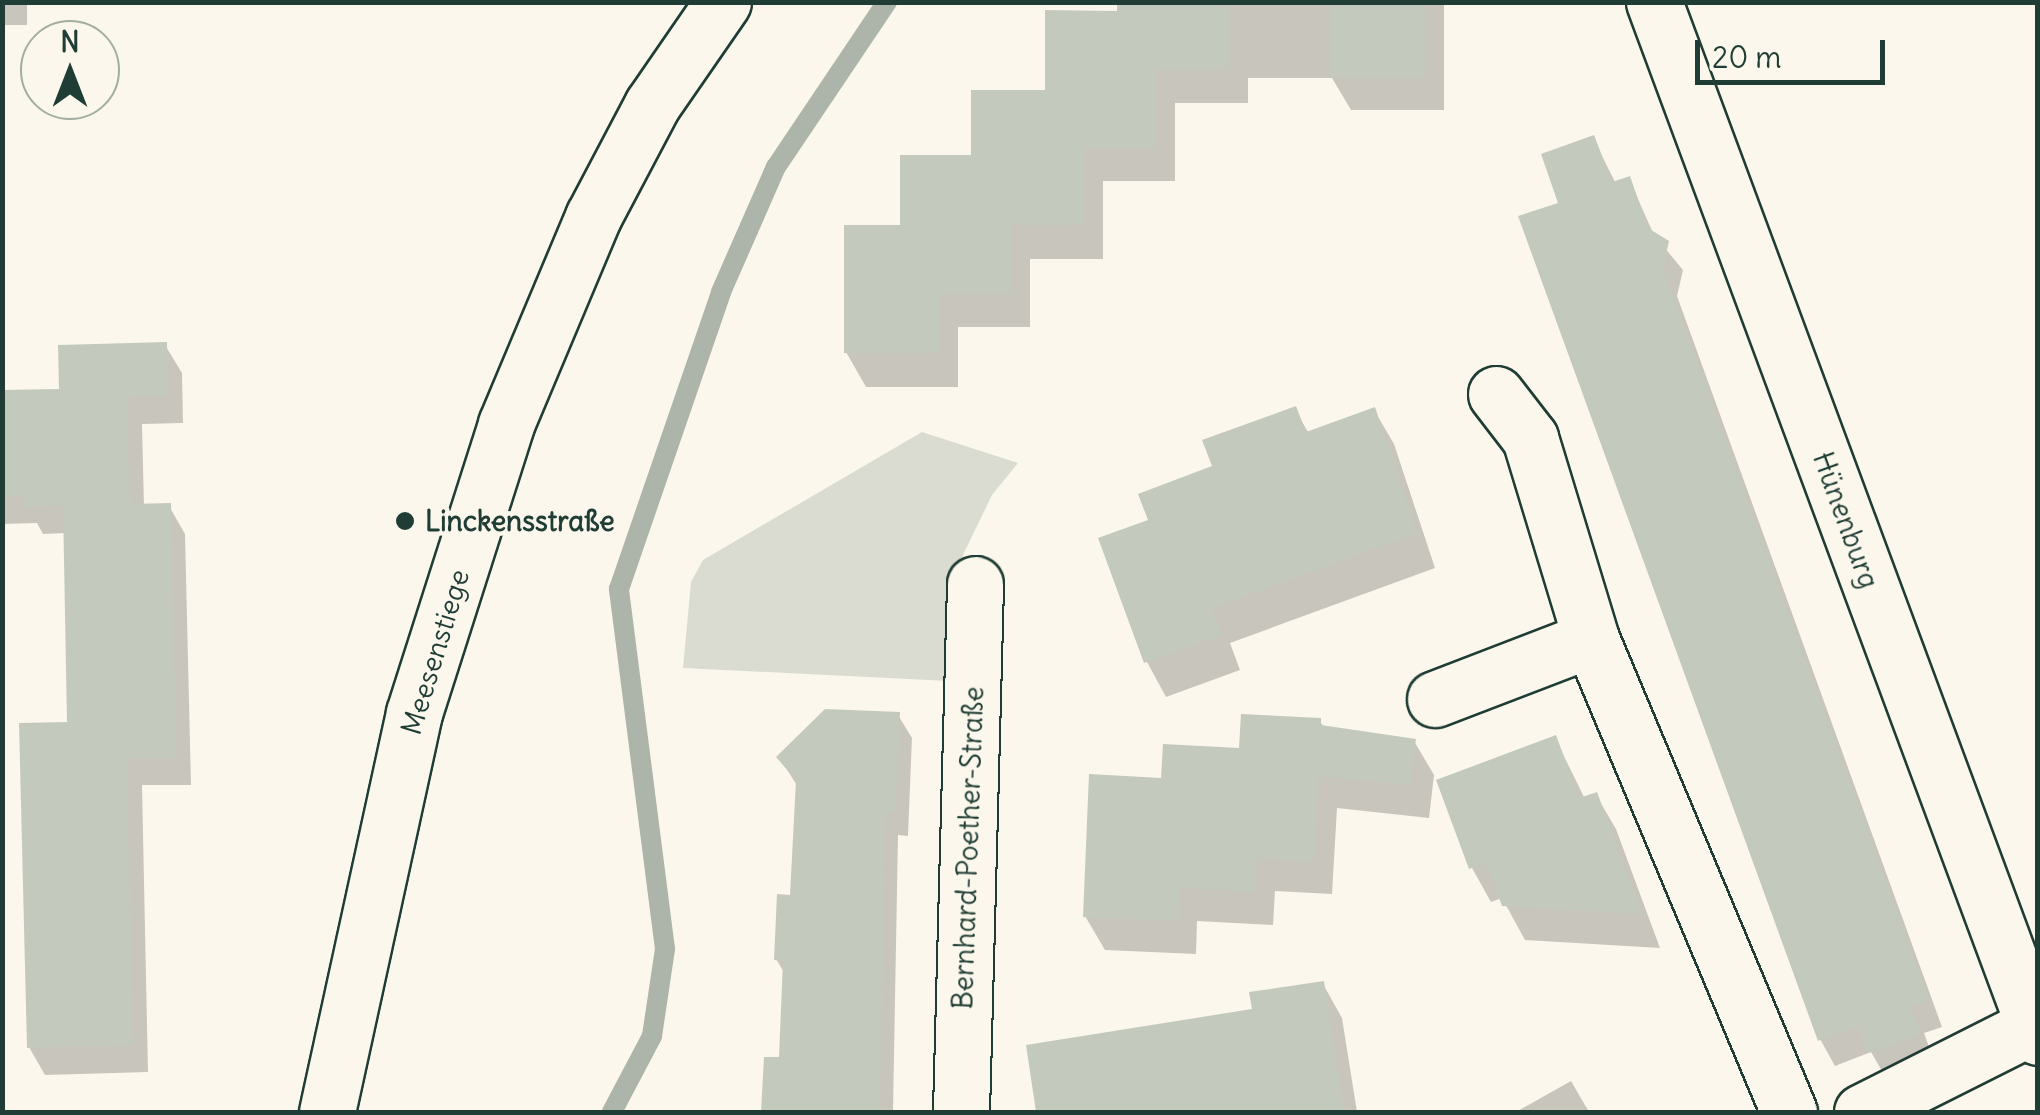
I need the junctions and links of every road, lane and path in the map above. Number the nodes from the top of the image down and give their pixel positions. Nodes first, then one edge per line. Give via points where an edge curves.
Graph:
1 (722, 2) edge
2 (1654, 2) edge
3 (1496, 394) dead end
4 (975, 584) dead end
5 (1590, 639) junction
6 (1435, 700) dead end
7 (2035, 1031) edge
8 (326, 1112) edge
9 (961, 1112) edge
10 (1789, 1112) edge
11 (1862, 1112) edge

1 - 8 street, Meesenstiege via 652,105 593,218 506,424 414,713
2 - 7 street, Hünenburg
3 - 5 street via 1530,438
4 - 9 street, Bernhard-Poether-Straße
5 - 6 street
5 - 10 street
7 - 11 street

